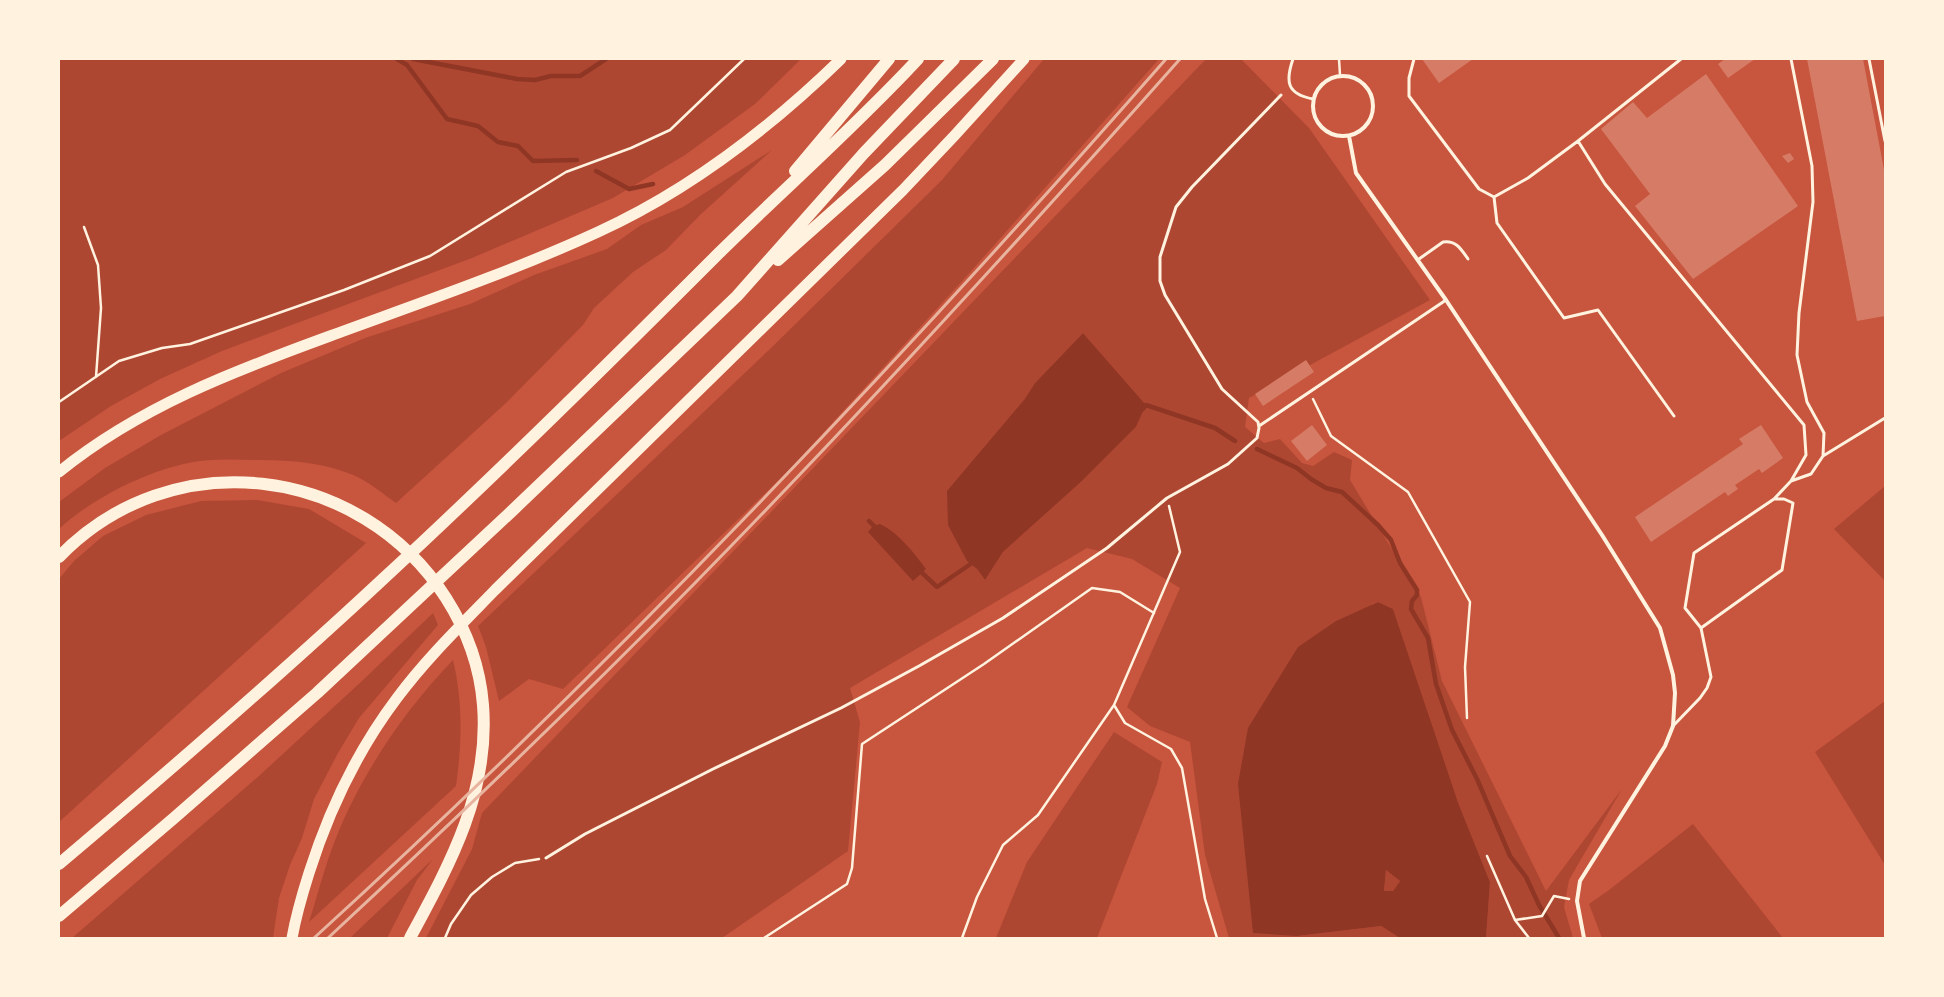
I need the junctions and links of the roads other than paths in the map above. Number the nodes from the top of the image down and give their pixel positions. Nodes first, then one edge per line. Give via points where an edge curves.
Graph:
1 (841, 59) edge
2 (889, 59) edge
3 (918, 59) edge
4 (954, 59) edge
5 (993, 59) edge
6 (1024, 59) edge
7 (1293, 59) edge
8 (1414, 59) edge
9 (1681, 59) edge
10 (1791, 59) edge
11 (1869, 59) edge
12 (1281, 95) dead end
13 (1313, 99) junction
14 (1349, 136) junction
15 (1578, 141) junction
16 (1885, 141) edge
17 (1494, 197) junction
18 (767, 206) junction
19 (1419, 259) junction
20 (1468, 259) dead end
21 (737, 296) junction
22 (1446, 300) junction
23 (1674, 416) dead end
24 (1885, 418) edge
25 (1259, 426) junction
26 (1823, 456) junction
27 (59, 472) edge
28 (1791, 481) junction
29 (1774, 499) junction
30 (59, 557) edge
31 (1701, 628) junction
32 (1673, 726) junction
33 (546, 858) road end
34 (59, 864) edge
35 (59, 916) edge
36 (292, 938) edge
37 (410, 938) edge
38 (1584, 938) edge

1 - 27 highway via 795,102 744,142 677,189 625,219 516,266 217,379 138,418
2 - 18 highway via 830,126
3 - 18 highway via 888,92
4 - 21 highway via 864,153
5 - 21 highway via 885,165
6 - 36 highway via 903,190 495,590 451,635 398,696 365,745 337,797 316,852
7 - 13 lane via 1289,72 1289,86 1296,93
8 - 17 lane via 1409,78 1409,96 1479,189
9 - 15 lane
10 - 26 lane via 1812,166 1813,202 1799,313 1797,355 1807,402 1824,433
11 - 16 lane
12 - 25 lane via 1192,187 1176,207 1160,257 1160,281 1165,295 1222,389 1255,418
13 - 14 street via 1315,118 1321,127 1329,133
13 - 14 street via 1323,83 1340,75 1351,76 1367,87 1373,102 1372,117 1366,126
14 - 19 street via 1356,173
15 - 17 lane via 1528,178
15 - 28 lane via 1605,184 1804,425 1806,455
17 - 23 lane via 1497,223 1564,318 1598,310
18 - 34 highway via 554,417 382,580 166,773
19 - 20 lane via 1442,242 1452,242 1461,248
19 - 22 street
21 - 35 highway via 317,693
22 - 25 lane
22 - 32 street via 1602,535 1660,628 1673,675
24 - 26 lane
25 - 33 lane via 1257,438 1228,464 1167,498 1107,548 990,625 841,708 585,834
26 - 28 lane via 1811,474
28 - 29 lane
29 - 31 lane via 1694,553 1685,608
29 - 31 lane via 1784,499 1793,503 1782,570
30 - 37 highway via 90,529 130,506 166,491 213,482 267,484 301,490 362,516 389,534 426,571 449,603 471,646 481,685 484,742 480,778 455,849
31 - 32 lane via 1711,677 1700,698
32 - 38 street via 1665,746 1580,881 1577,900

